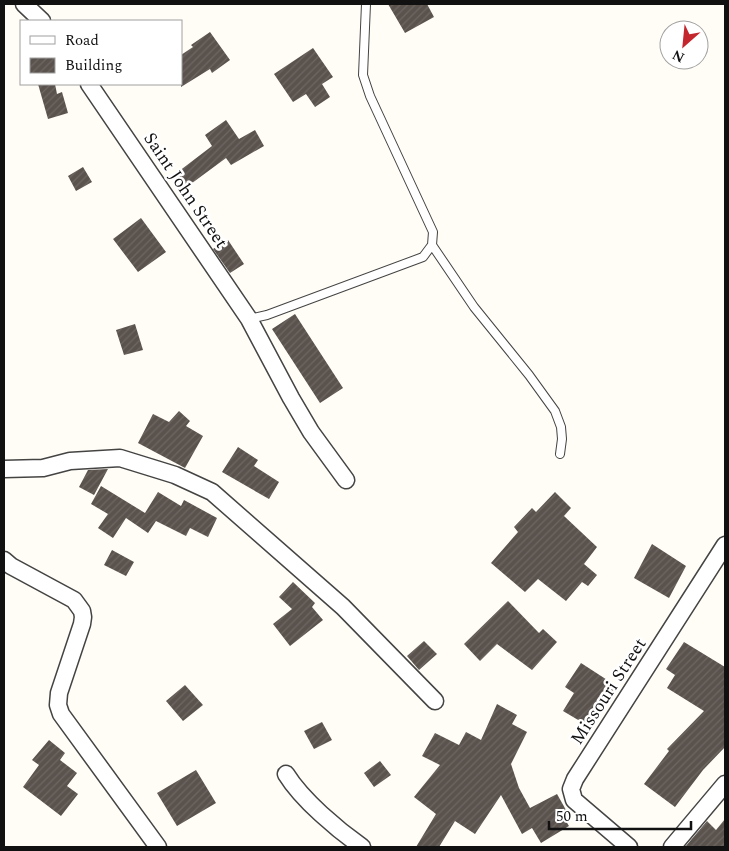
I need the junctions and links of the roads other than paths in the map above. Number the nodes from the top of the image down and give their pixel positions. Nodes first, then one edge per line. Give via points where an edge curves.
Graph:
1 (24, 4) edge
2 (366, 4) edge
3 (41, 20) edge
4 (90, 85) edge
5 (432, 245) junction
6 (249, 319) junction
7 (560, 454) dead end
8 (4, 469) edge
9 (346, 480) dead end
10 (725, 545) edge
11 (6, 565) edge
12 (435, 701) dead end
13 (286, 774) dead end
14 (725, 784) edge
15 (158, 847) edge
16 (362, 847) edge
17 (629, 847) edge
18 (672, 847) edge

1 - 3 street
2 - 5 lane via 363,75 433,232
4 - 6 street, Saint John Street
5 - 6 lane via 423,257 267,316
5 - 7 lane via 474,306 551,405 561,427
6 - 9 street, Saint John Street via 311,432
8 - 12 street via 43,468 70,461 120,458 175,475 212,492 343,607
10 - 17 street, Missouri Street via 571,789 574,800
11 - 15 street via 74,600 82,611 82,624 59,692 61,714
13 - 16 street via 321,812
14 - 18 street

